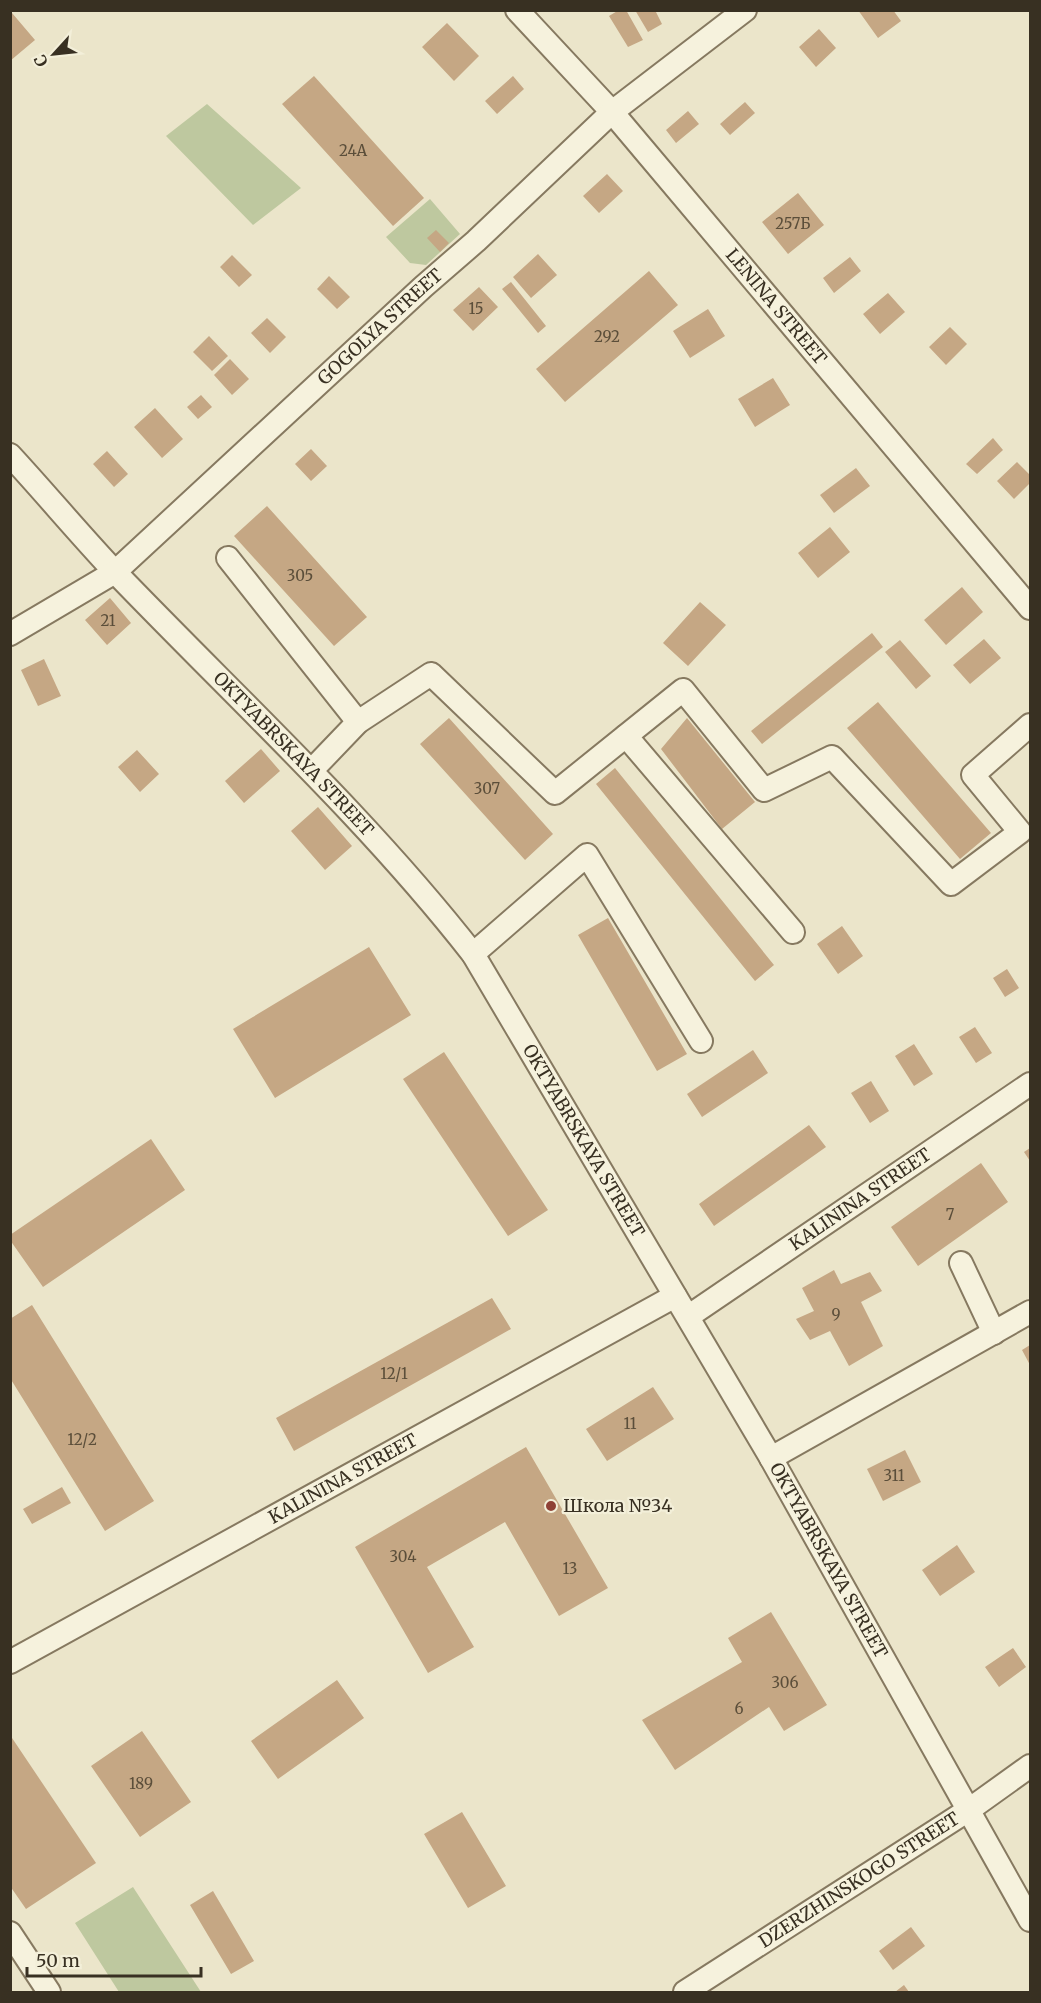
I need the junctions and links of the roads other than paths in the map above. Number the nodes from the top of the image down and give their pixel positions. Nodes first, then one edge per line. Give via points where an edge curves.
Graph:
1 (517, 10) edge
2 (745, 10) edge
3 (612, 112) junction
4 (10, 455) edge
5 (228, 558) dead end
6 (115, 572) junction
7 (1030, 608) edge
8 (10, 634) edge
9 (358, 722) junction
10 (1030, 725) edge
11 (626, 736) junction
12 (312, 770) junction
13 (793, 932) dead end
14 (473, 954) junction
15 (701, 1041) dead end
16 (1030, 1084) edge
17 (961, 1263) dead end
18 (675, 1296) junction
19 (1030, 1312) edge
20 (689, 1316) junction
21 (994, 1333) junction
22 (771, 1458) junction
23 (10, 1662) edge
24 (1030, 1766) edge
25 (970, 1809) junction
26 (1030, 1920) edge
27 (10, 1933) edge
28 (49, 1992) edge
29 (686, 1992) edge

1 - 3 street, LENINA STREET
2 - 3 street, GOGOLYA STREET
3 - 6 street, GOGOLYA STREET
3 - 7 street, LENINA STREET
4 - 6 street, OKTYABRSKAYA STREET
5 - 9 street
6 - 8 street, GOGOLYA STREET
6 - 12 street, OKTYABRSKAYA STREET
9 - 11 street via 431,674 555,793
9 - 12 street
10 - 11 street via 974,775 1020,832 951,884 832,757 764,790 683,690
11 - 13 street
12 - 14 street, OKTYABRSKAYA STREET via 435,906
14 - 15 street via 587,855
14 - 18 street, OKTYABRSKAYA STREET
16 - 20 street, KALININA STREET
17 - 21 street
18 - 20 street, OKTYABRSKAYA STREET
18 - 23 street, KALININA STREET
19 - 21 street
20 - 22 street, OKTYABRSKAYA STREET
21 - 22 street
22 - 25 street, OKTYABRSKAYA STREET
24 - 25 street, DZERZHINSKOGO STREET
25 - 26 street, OKTYABRSKAYA STREET
25 - 29 street, DZERZHINSKOGO STREET
27 - 28 street

